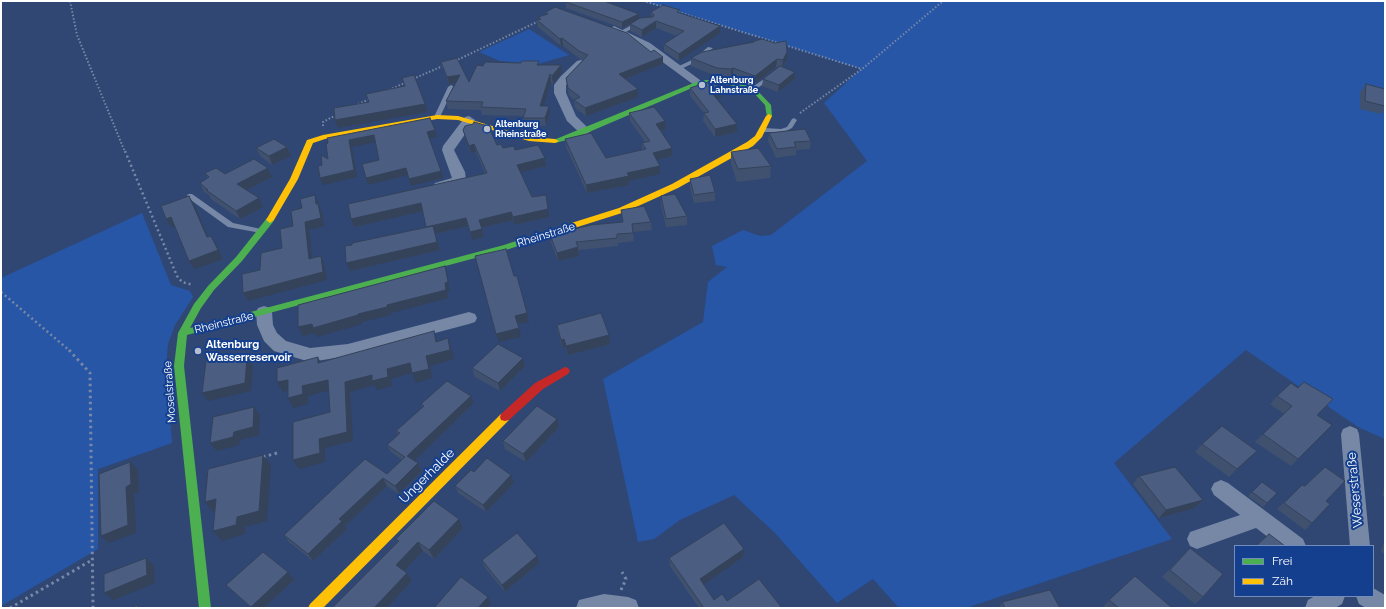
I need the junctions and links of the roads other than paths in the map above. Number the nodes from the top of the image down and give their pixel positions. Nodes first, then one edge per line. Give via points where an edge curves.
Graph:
1 (644, 22) edge
2 (601, 25) edge
3 (622, 32) junction
4 (710, 48) dead end
5 (581, 63) edge
6 (679, 68) junction
7 (775, 72) edge
8 (698, 83) junction
9 (451, 87) dead end
10 (753, 89) junction
11 (437, 117) junction
12 (469, 120) junction
13 (794, 120) road end
14 (764, 130) junction
15 (585, 131) junction
16 (428, 189) edge
17 (190, 196) edge
18 (262, 231) junction
19 (264, 312) junction
20 (469, 318) dead end
21 (183, 333) junction
22 (565, 371) dead end
23 (1350, 434) dead end
24 (1221, 489) dead end
25 (1258, 518) junction
26 (1197, 539) dead end
27 (1295, 545) edge
28 (1360, 545) edge
29 (1332, 597) edge
30 (1368, 597) edge
31 (205, 608) edge
32 (314, 608) edge
33 (587, 608) edge
34 (628, 608) edge
35 (1316, 608) edge
36 (1385, 608) edge

1 - 3 lane
2 - 3 street
3 - 6 street
4 - 6 lane via 696,60
5 - 15 street via 560,85 560,93 571,118
6 - 8 street
7 - 10 lane
8 - 10 street via 730,83
8 - 15 street
9 - 11 lane
10 - 14 street, Rheinstraße via 768,104 769,120
11 - 12 street
11 - 18 street, Moselstraße via 324,137 310,142 292,184
12 - 15 street via 541,141 563,139
12 - 16 street via 448,150 459,179
13 - 14 lane via 789,128 782,131
14 - 19 street, Rheinstraße via 750,144 704,170 622,210 520,242
17 - 18 lane via 232,224
18 - 21 street, Moselstraße via 197,306
19 - 20 street, Rheinstraße via 265,325 270,337 280,346 310,354 348,350
19 - 21 street, Rheinstraße
21 - 31 street, Moselstraße via 180,348 180,379
22 - 32 street, Ungerhalde via 539,386 522,400
23 - 28 street, Weserstraße
24 - 25 street
25 - 26 street
25 - 27 street
29 - 35 street
30 - 36 street
33 - 34 street via 604,605

